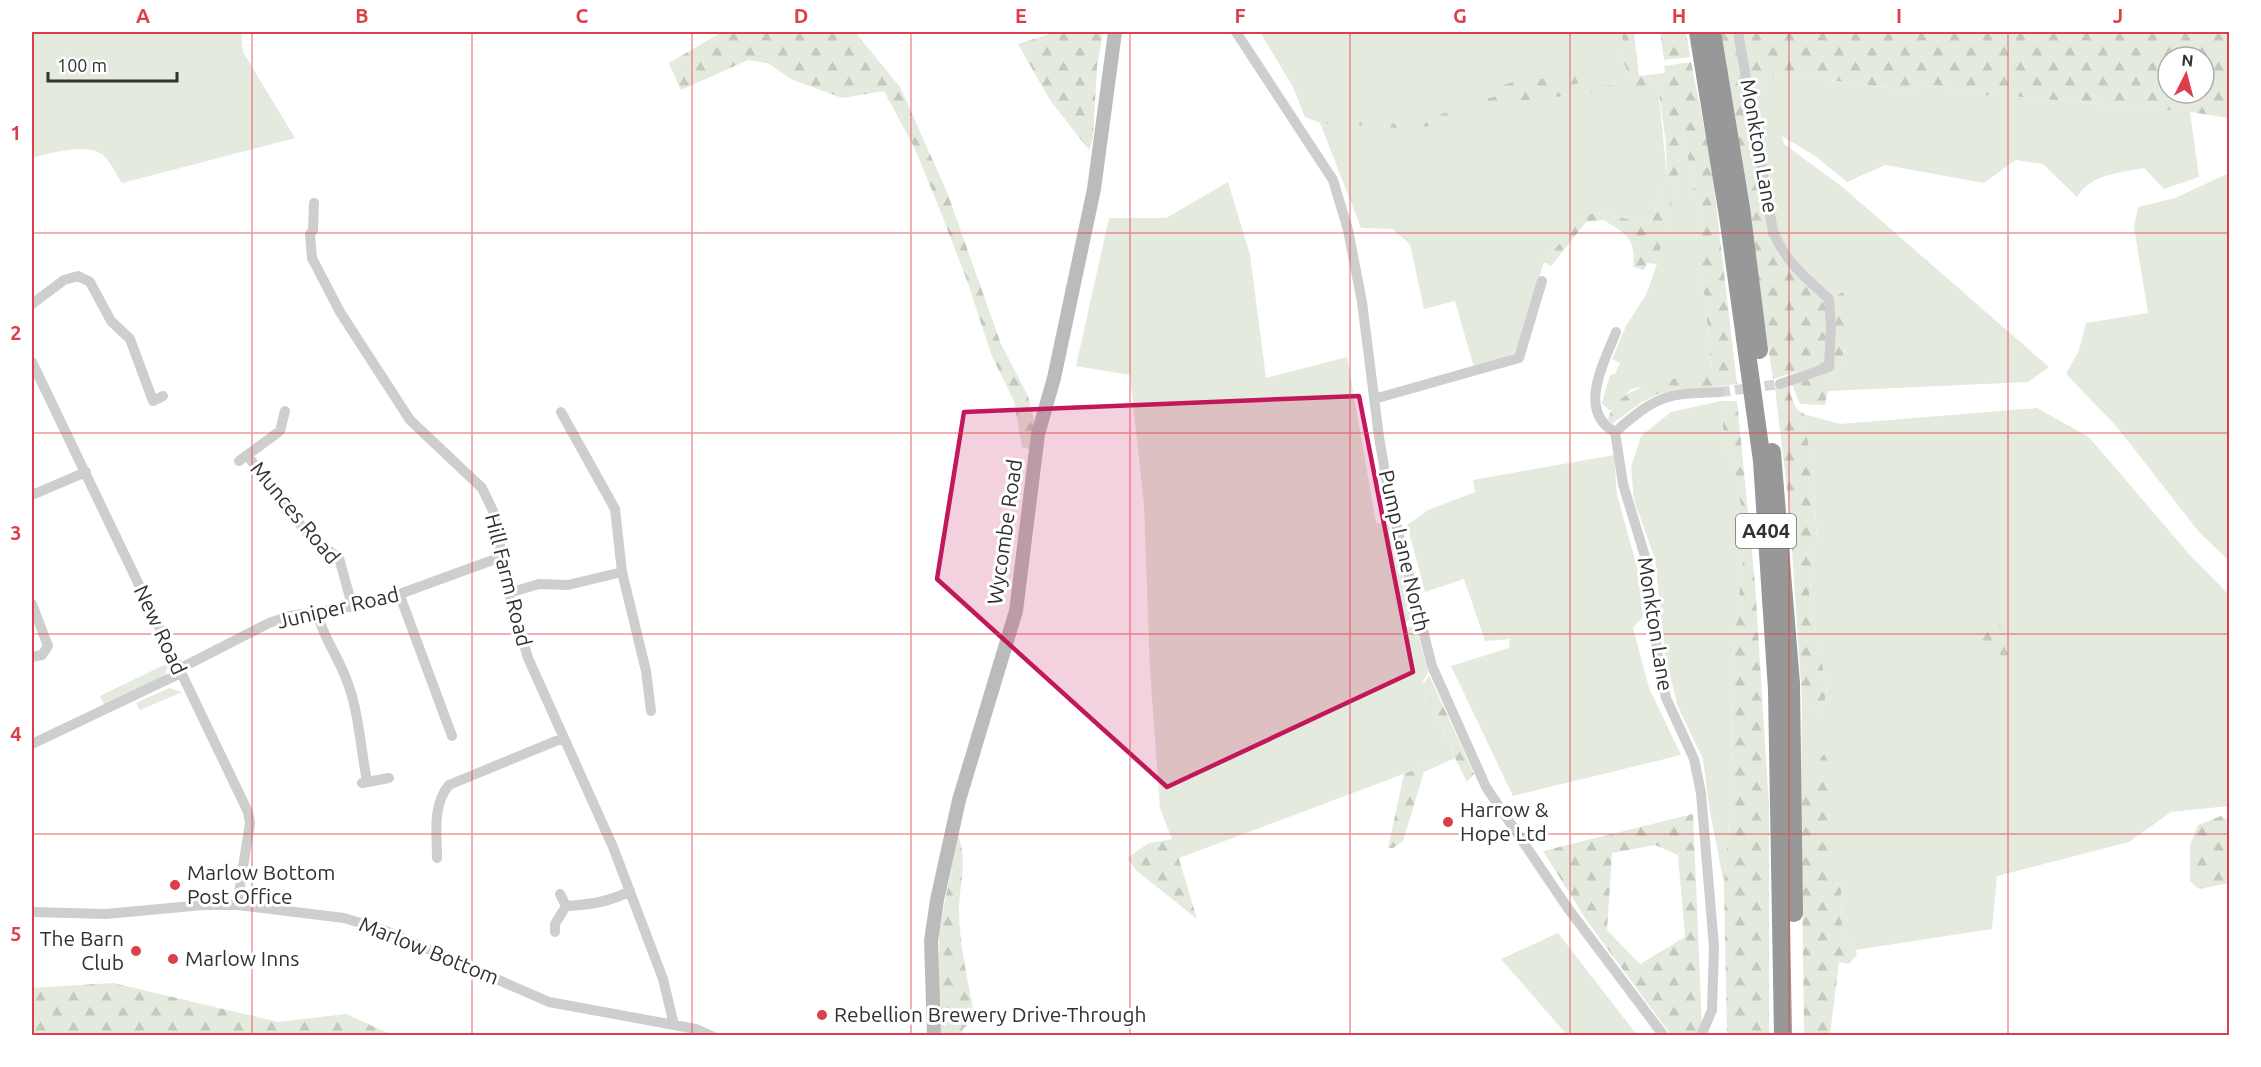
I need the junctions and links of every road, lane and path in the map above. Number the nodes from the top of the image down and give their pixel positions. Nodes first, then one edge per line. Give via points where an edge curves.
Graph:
1 (1115, 32) edge
2 (1236, 32) edge
3 (1698, 32) edge
4 (1712, 32) edge
5 (1738, 32) edge
6 (314, 203) dead end
7 (1542, 281) dead end
8 (32, 304) edge
9 (1616, 332) dead end
10 (32, 362) edge
11 (1780, 384) tunnel mouth
12 (1720, 392) tunnel mouth
13 (163, 396) dead end
14 (1374, 399) junction
15 (285, 411) dead end
16 (562, 417) dead end
17 (1615, 432) junction
18 (86, 472) junction
19 (32, 495) edge
20 (501, 557) junction
21 (622, 572) junction
22 (509, 593) junction
23 (400, 596) junction
24 (32, 604) edge
25 (352, 605) junction
26 (317, 612) junction
27 (32, 657) edge
28 (180, 671) junction
29 (647, 706) dead end
30 (452, 735) dead end
31 (563, 738) junction
32 (32, 744) edge
33 (389, 778) dead end
34 (437, 858) dead end
35 (630, 891) junction
36 (560, 894) dead end
37 (237, 905) junction
38 (566, 906) junction
39 (32, 912) edge
40 (555, 933) dead end
41 (675, 1025) junction
42 (712, 1035) edge
43 (934, 1035) edge
44 (1664, 1035) edge
45 (1701, 1035) edge
46 (1783, 1035) edge
47 (1795, 1035) edge

1 - 43 street, Wycombe Road via 1094,189 1054,378 1038,434 1016,611 959,800 937,900 932,941
2 - 14 street, Pump Lane North via 1333,180 1348,230 1362,302
3 - 46 highway, A404 via 1762,461 1777,690
4 - 47 highway, A404 via 1741,208 1778,494 1791,683
5 - 11 street, Monkton Lane via 1773,231 1790,264 1829,299 1828,367
6 - 20 street, Hill Farm Road via 312,258 340,312 410,420 482,488 499,531
7 - 14 street via 1519,358
8 - 13 street via 64,280 78,276 90,282 101,290 111,321 130,339 153,400
9 - 17 street via 1594,394 1603,422
10 - 18 street, New Road
12 - 17 street via 1680,393 1662,398 1647,405
14 - 44 street, Pump Lane North via 1389,496 1432,666 1486,787 1567,907
15 - 25 street, Munces Road via 280,431 244,458 310,537 339,558
16 - 21 street via 615,509
17 - 45 street, Monkton Lane via 1623,484 1647,563 1665,698 1694,759 1702,801 1714,947 1712,1010
18 - 19 street
18 - 28 street, New Road
20 - 22 street, Hill Farm Road
20 - 23 street, Juniper Road
21 - 22 street via 567,585 539,584
21 - 29 street via 632,630 646,671
22 - 31 street, Hill Farm Road via 528,658
23 - 25 street, Juniper Road
23 - 30 street via 442,721
24 - 27 street via 48,646 42,654
25 - 26 street, Juniper Road
26 - 28 street, Juniper Road via 269,623
26 - 33 street via 320,628 345,676 355,708 364,782
28 - 32 street, Juniper Road
28 - 37 street, New Road via 248,812 250,823
31 - 34 street via 449,785 441,795
31 - 35 street, Hill Farm Road
35 - 38 street via 591,905
35 - 41 street, Hill Farm Road via 663,979
36 - 38 street
37 - 39 street, Marlow Bottom via 106,914
37 - 41 street, Marlow Bottom via 357,920 549,1002
38 - 40 street via 555,924
41 - 42 street, Marlow Bottom

